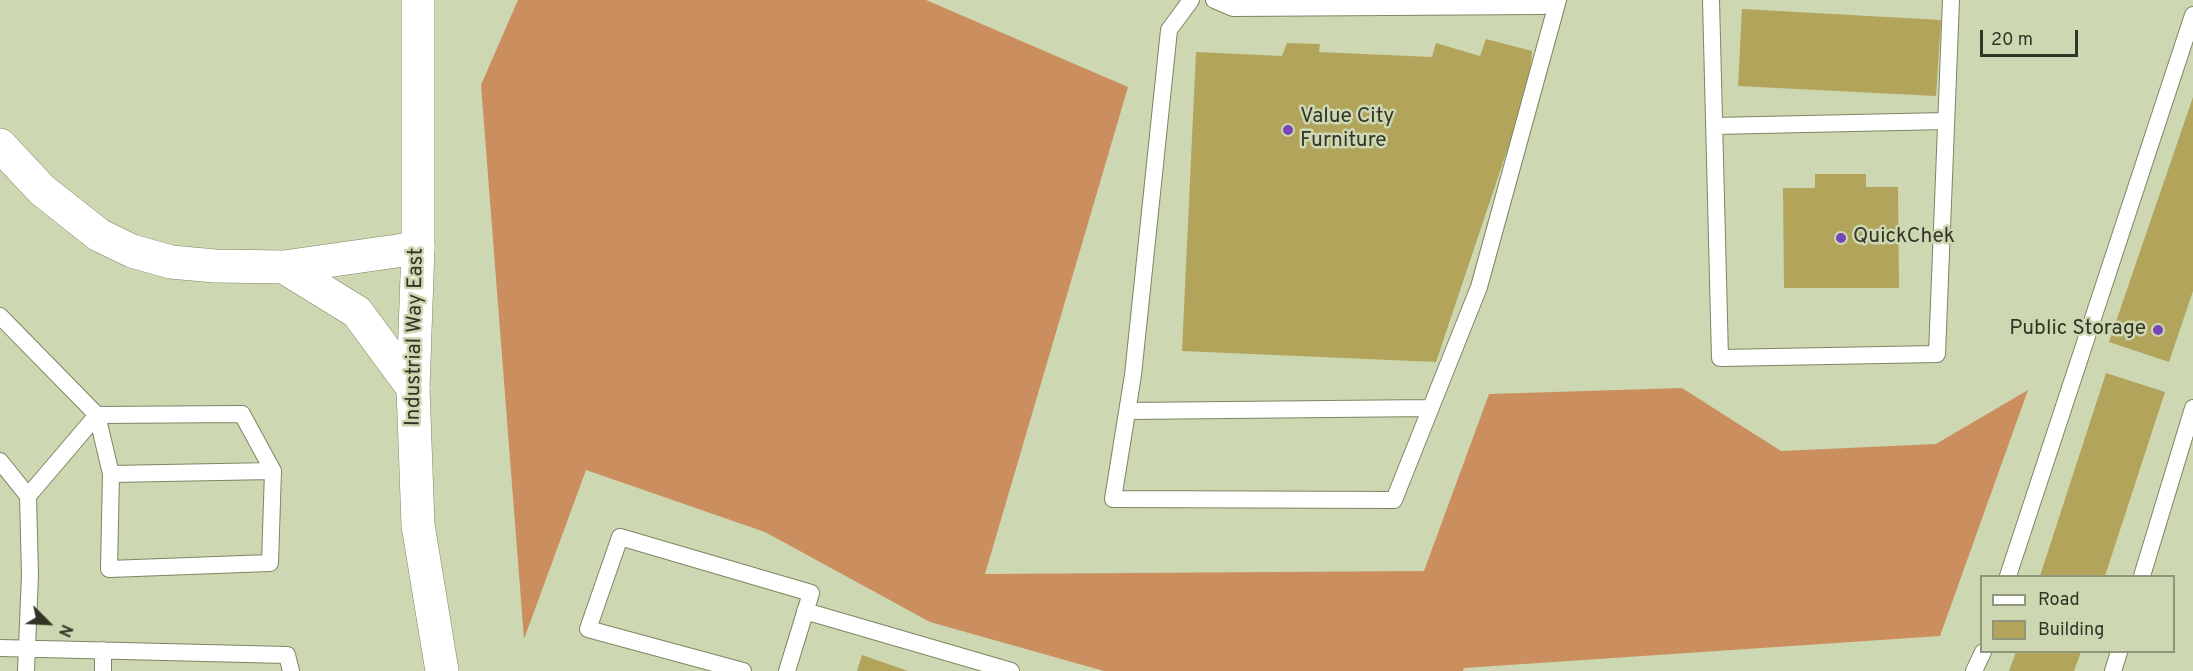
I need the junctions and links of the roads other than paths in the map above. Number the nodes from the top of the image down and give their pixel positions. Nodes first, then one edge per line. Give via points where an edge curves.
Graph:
1 (418, 0) edge
2 (1191, 0) edge
3 (1214, 0) edge
4 (1550, 0) edge
5 (1558, 0) edge
6 (1712, 0) edge
7 (1951, 0) edge
8 (2193, 15) edge
9 (1946, 121) junction
10 (1714, 126) junction
11 (0, 145) edge
12 (418, 248) junction
13 (284, 267) junction
14 (0, 316) edge
15 (413, 388) junction
16 (1431, 408) junction
17 (2193, 408) edge
18 (1128, 411) junction
19 (97, 415) junction
20 (0, 461) edge
21 (273, 471) junction
22 (111, 474) junction
23 (28, 496) junction
24 (2008, 575) edge
25 (2142, 575) edge
26 (805, 611) junction
27 (0, 648) edge
28 (26, 649) junction
29 (103, 650) junction
30 (1982, 653) edge
31 (2118, 653) edge
32 (26, 671) edge
33 (103, 671) edge
34 (291, 671) edge
35 (442, 671) edge
36 (743, 671) edge
37 (787, 671) edge
38 (1011, 671) edge
39 (1974, 671) edge
40 (2113, 671) edge

1 - 12 street, Industrial Way East
2 - 18 lane via 1169,30
3 - 4 lane via 1233,9 1542,6
5 - 16 lane via 1479,287
6 - 10 lane
7 - 9 lane
8 - 24 lane
9 - 10 lane
9 - 10 lane via 1937,354 1720,358
11 - 13 street via 72,216 132,251 171,262
12 - 13 street
12 - 15 street, Industrial Way East
13 - 15 street via 357,312
14 - 19 lane
15 - 35 street, Industrial Way East via 418,525
16 - 18 lane
16 - 18 lane via 1394,500 1113,499
17 - 25 lane
19 - 21 lane via 242,414
19 - 22 lane
19 - 23 lane
20 - 23 lane
21 - 22 lane
21 - 22 lane via 270,563 109,569
23 - 28 lane via 30,575
26 - 36 lane via 811,593 620,537 588,629
26 - 37 lane
26 - 38 lane
27 - 28 lane
28 - 29 lane
28 - 32 lane
29 - 33 lane
29 - 34 lane via 287,655
30 - 39 lane
31 - 40 lane

